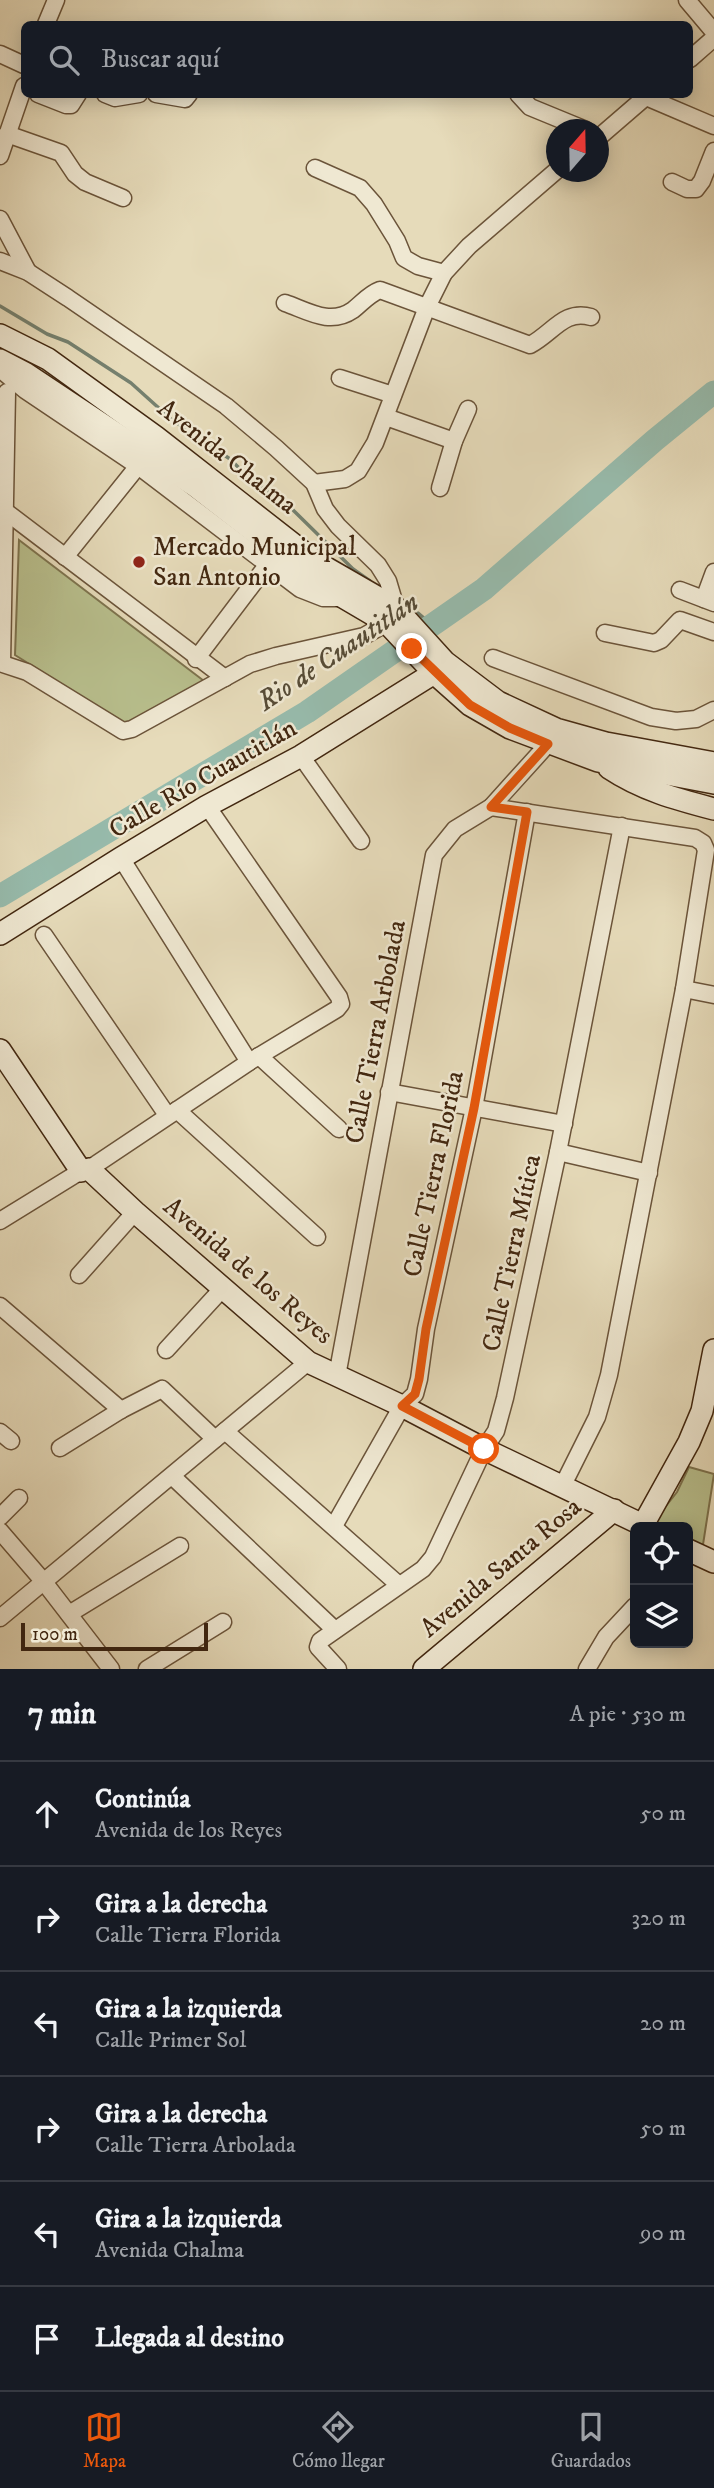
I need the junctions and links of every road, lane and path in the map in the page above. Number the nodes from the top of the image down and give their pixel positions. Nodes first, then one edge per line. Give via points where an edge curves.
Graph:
1 (56, 0) edge
2 (687, 0) edge
3 (47, 21) edge
4 (714, 32) edge
5 (714, 38) edge
6 (0, 54) edge
7 (693, 56) edge
8 (21, 64) edge
9 (21, 97) edge
10 (48, 98) edge
11 (75, 98) edge
12 (522, 98) edge
13 (645, 98) edge
14 (652, 98) edge
15 (7, 111) edge
16 (559, 119) edge
17 (609, 124) edge
18 (714, 126) edge
19 (7, 134) junction
20 (714, 151) edge
21 (0, 156) edge
22 (315, 168) dead end
23 (546, 180) edge
24 (672, 182) dead end
25 (123, 198) dead end
26 (0, 219) edge
27 (0, 261) edge
28 (28, 272) junction
29 (444, 273) junction
30 (285, 303) dead end
31 (427, 307) junction
32 (591, 317) dead end
33 (0, 335) edge
34 (0, 360) edge
35 (0, 369) edge
36 (340, 377) dead end
37 (7, 392) dead end
38 (393, 395) junction
39 (468, 409) dead end
40 (386, 417) junction
41 (454, 441) junction
42 (138, 466) junction
43 (314, 483) junction
44 (440, 488) dead end
45 (5, 511) junction
46 (65, 557) junction
47 (268, 564) junction
48 (714, 572) edge
49 (680, 590) dead end
50 (345, 597) junction
51 (709, 601) edge
52 (403, 625) junction
53 (714, 632) edge
54 (605, 633) dead end
55 (493, 658) dead end
56 (196, 659) junction
57 (1, 663) edge
58 (434, 673) junction
59 (225, 678) junction
60 (713, 710) edge
61 (548, 744) junction
62 (301, 756) junction
63 (598, 761) junction
64 (714, 763) edge
65 (714, 783) edge
66 (207, 806) junction
67 (491, 807) junction
68 (714, 809) edge
69 (527, 812) junction
70 (622, 826) junction
71 (361, 841) dead end
72 (121, 858) junction
73 (0, 934) edge
74 (44, 935) dead end
75 (684, 989) junction
76 (714, 995) edge
77 (0, 1050) edge
78 (254, 1059) junction
79 (389, 1092) junction
80 (474, 1108) junction
81 (172, 1113) junction
82 (564, 1124) junction
83 (339, 1129) dead end
84 (558, 1152) junction
85 (85, 1170) junction
86 (649, 1173) junction
87 (135, 1212) junction
88 (0, 1221) edge
89 (317, 1237) dead end
90 (79, 1275) dead end
91 (223, 1288) junction
92 (0, 1306) edge
93 (166, 1350) dead end
94 (714, 1350) edge
95 (307, 1362) junction
96 (337, 1376) junction
97 (402, 1406) junction
98 (121, 1410) junction
99 (220, 1435) junction
100 (60, 1448) dead end
101 (484, 1449) junction
102 (172, 1476) junction
103 (562, 1487) junction
104 (19, 1498) dead end
105 (614, 1510) junction
106 (0, 1517) edge
107 (637, 1522) edge
108 (647, 1522) edge
109 (334, 1526) junction
110 (0, 1531) edge
111 (180, 1546) dead end
112 (693, 1552) edge
113 (714, 1562) edge
114 (44, 1582) junction
115 (399, 1585) junction
116 (630, 1611) edge
117 (69, 1614) junction
118 (0, 1619) edge
119 (223, 1622) dead end
120 (335, 1630) junction
121 (110, 1669) edge
122 (147, 1669) edge
123 (338, 1669) edge
124 (424, 1669) edge
125 (587, 1669) edge

1 - 3 street
2 - 4 street
5 - 7 street
6 - 8 street
9 - 15 street
10 - 11 street via 66,105
12 - 16 street via 530,107
13 - 17 street
14 - 18 street
15 - 19 street
19 - 21 street
19 - 25 street via 61,153 85,182
20 - 24 street via 696,189
22 - 29 street via 360,188 397,240 404,258
23 - 29 street
26 - 28 street
27 - 28 street
28 - 43 street via 226,406
29 - 31 street
30 - 31 street via 331,319 380,290
31 - 32 street via 530,345 569,317 579,313
31 - 38 street
33 - 52 street, Avenida Chalma via 48,359
34 - 50 street, Avenida Chalma via 195,486 324,586
35 - 42 street
36 - 38 street
37 - 45 street
38 - 40 street
39 - 41 street
40 - 41 street
40 - 43 street via 358,471 345,479
41 - 44 street
42 - 46 street
42 - 47 street
43 - 52 street via 338,526 379,565
45 - 46 street
45 - 57 street
46 - 56 street
47 - 50 street via 314,596
47 - 56 street
48 - 51 street
49 - 51 street
50 - 52 street, Avenida Chalma
52 - 58 street, Avenida Chalma
52 - 59 street via 276,656
52 - 64 street, Avenida Chalma via 498,702 556,729
53 - 54 street via 680,620 654,643
55 - 60 street via 651,717 696,719
56 - 59 street
57 - 59 street via 27,672 123,731
58 - 61 street, Avenida Chalma via 470,705
58 - 62 street, Calle Río Cuautitlán
61 - 63 street, Avenida Chalma
61 - 67 street, Calle Tierra Arbolada
62 - 66 street, Calle Río Cuautitlán
62 - 71 street
63 - 65 street, Avenida Chalma
63 - 68 street via 652,792
66 - 72 street, Calle Río Cuautitlán
66 - 78 street via 341,1004
67 - 69 street
67 - 79 street, Calle Tierra Arbolada via 455,829 434,855
69 - 70 street
69 - 80 street, Calle Tierra Florida
70 - 75 street via 695,838 706,850
70 - 82 street, Calle Tierra Mítica
72 - 73 street, Calle Río Cuautitlán
72 - 78 street
74 - 81 street
75 - 76 street
75 - 86 street
77 - 85 street, Avenida de los Reyes
78 - 81 street
78 - 83 street
79 - 80 street
79 - 96 street, Calle Tierra Arbolada
80 - 82 street
80 - 97 street, Calle Tierra Florida via 417,1386
81 - 85 street
81 - 89 street
82 - 84 street, Calle Tierra Mítica
84 - 86 street
84 - 101 street, Calle Tierra Mítica via 505,1398 496,1431
85 - 87 street, Avenida de los Reyes
85 - 88 street
86 - 103 street via 609,1375 597,1416
87 - 90 street
87 - 91 street, Avenida de los Reyes
91 - 93 street
91 - 95 street, Avenida de los Reyes
92 - 98 street
94 - 108 street via 702,1411
95 - 96 street, Avenida de los Reyes
95 - 99 street
96 - 97 street, Avenida de los Reyes
97 - 101 street, Avenida de los Reyes
97 - 109 street, Calle Tierra Florida
98 - 99 street via 162,1389
98 - 100 street
99 - 102 street
99 - 109 street
101 - 103 street, Avenida de los Reyes
101 - 115 street, Calle Tierra Mítica via 433,1557
102 - 114 street
102 - 120 street
103 - 105 street, Avenida de los Reyes
104 - 106 street
105 - 107 street, Avenida de los Reyes
105 - 124 street, Avenida Santa Rosa
109 - 115 street
110 - 114 street
111 - 117 street
112 - 113 street
114 - 117 street
114 - 118 street
115 - 120 street, Calle Tierra Mítica
116 - 125 street via 606,1637
117 - 121 street
119 - 122 street
120 - 123 street via 318,1647

